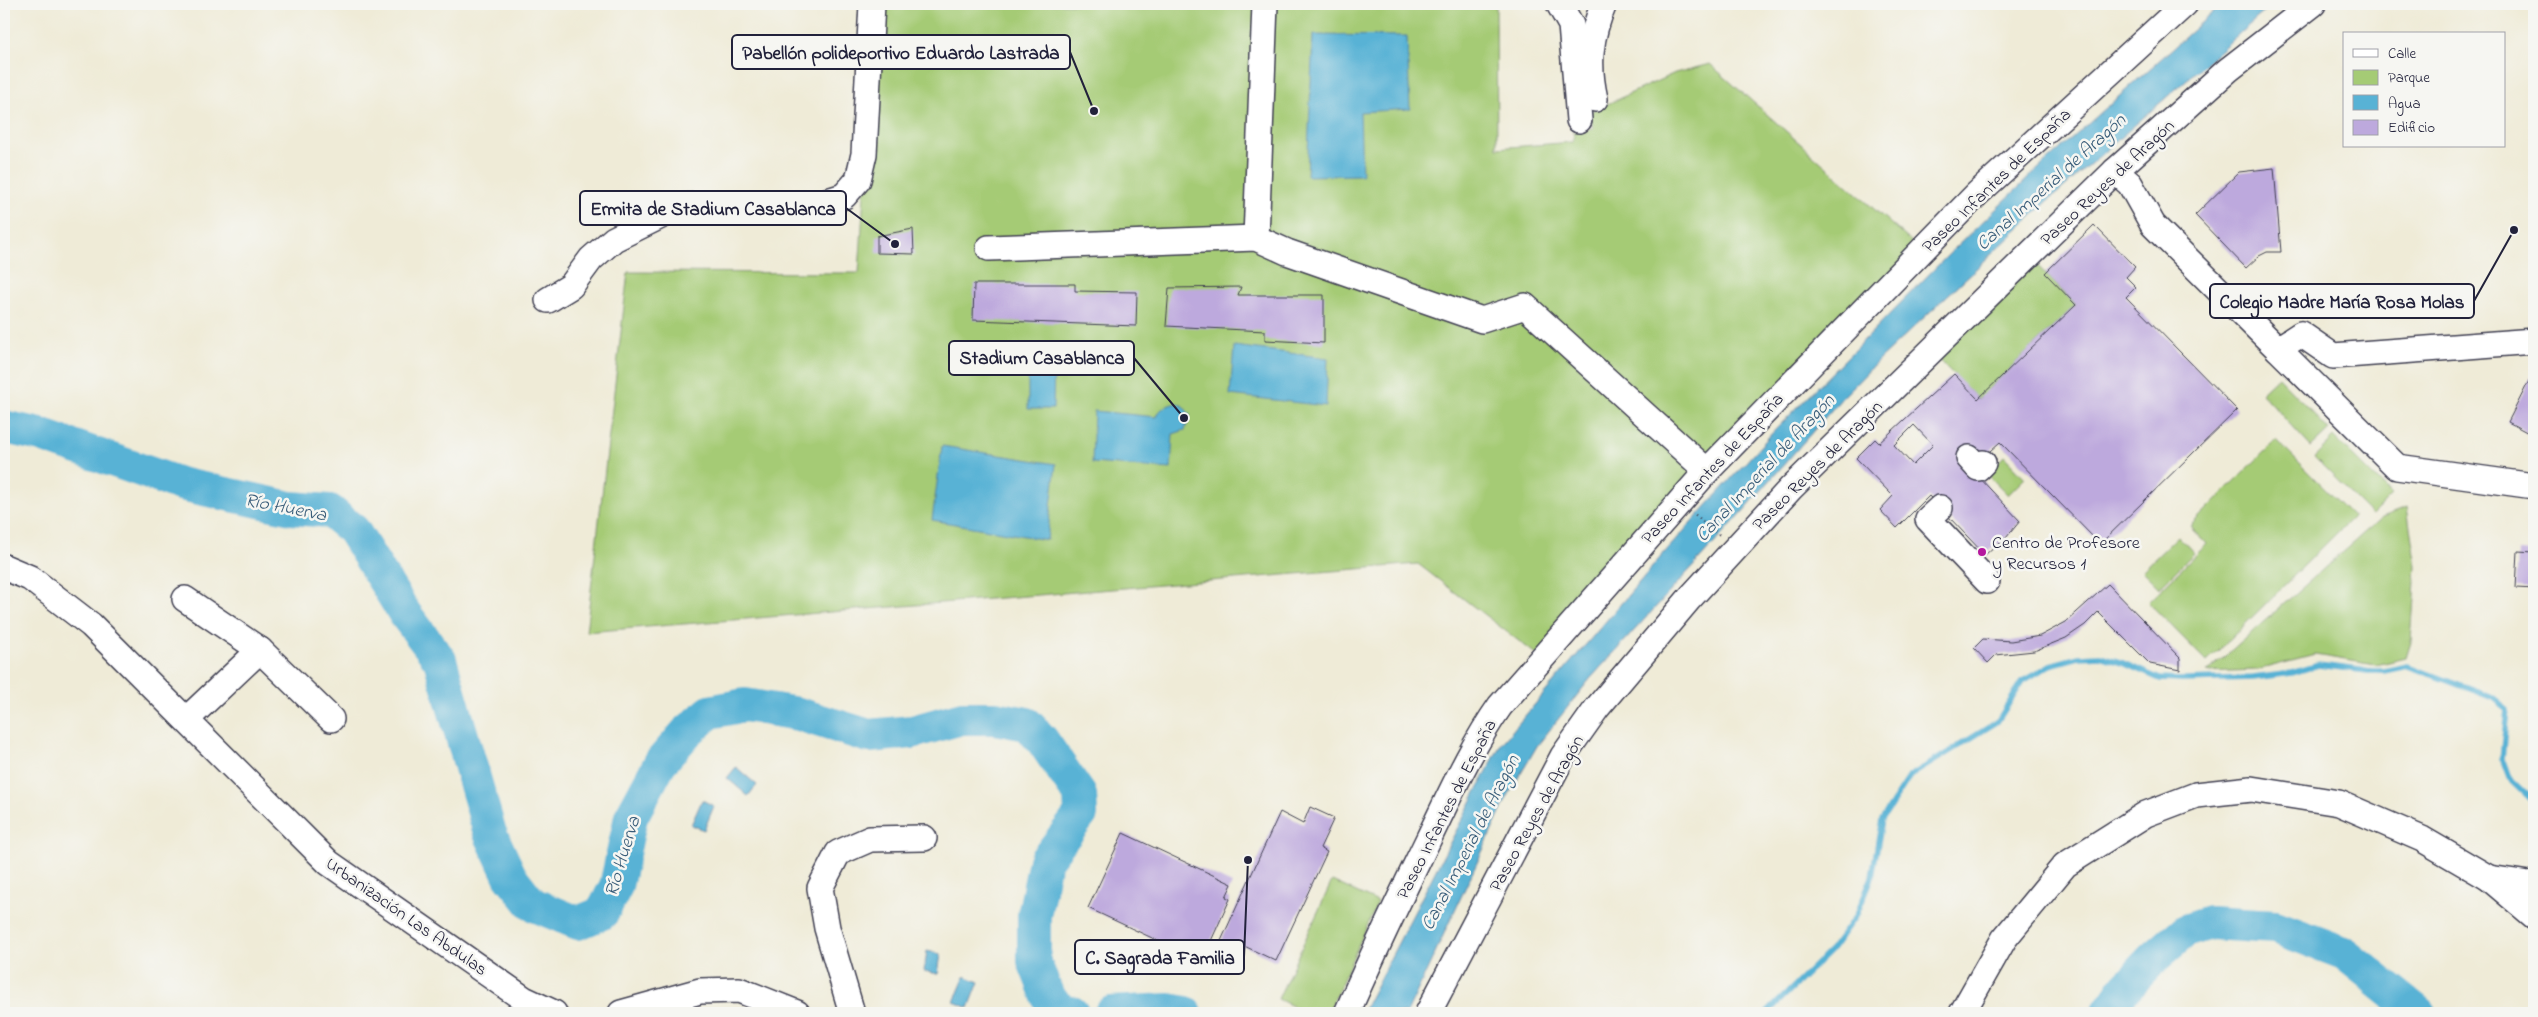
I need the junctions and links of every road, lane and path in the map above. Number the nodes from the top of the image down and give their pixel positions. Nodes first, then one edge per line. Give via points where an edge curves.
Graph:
1 (872, 4) edge
2 (1265, 4) edge
3 (1559, 4) edge
4 (1604, 4) edge
5 (2185, 4) edge
6 (2313, 4) edge
7 (1571, 25) junction
8 (1592, 38) junction
9 (1595, 98) dead end
10 (1579, 120) dead end
11 (2115, 172) junction
12 (1256, 238) junction
13 (989, 248) dead end
14 (548, 300) dead end
15 (2534, 341) edge
16 (2278, 349) junction
17 (1707, 471) junction
18 (2534, 486) edge
19 (1940, 508) dead end
20 (1694, 514) dead end
21 (1721, 537) dead end
22 (4, 567) edge
23 (1987, 581) dead end
24 (185, 599) dead end
25 (260, 650) junction
26 (187, 719) junction
27 (331, 719) dead end
28 (924, 838) dead end
29 (2489, 878) junction
30 (2534, 883) edge
31 (2534, 916) edge
32 (554, 1013) edge
33 (622, 1013) edge
34 (797, 1013) edge
35 (852, 1013) edge
36 (1347, 1013) edge
37 (1428, 1013) edge
38 (1962, 1013) edge

1 - 14 street via 864,154 858,180 844,196 818,204 681,206 614,239 591,259 572,286
2 - 12 street
3 - 7 street
4 - 8 street
5 - 17 street, Paseo Infantes de España via 1977,194
6 - 11 street, Paseo Reyes de Aragón via 2228,70
7 - 8 street
7 - 10 street
8 - 9 street via 1590,70
11 - 16 street via 2130,184 2153,225
11 - 37 street, Paseo Reyes de Aragón via 1791,488 1695,592 1597,708 1563,756
12 - 13 street
12 - 17 street via 1287,252 1482,320 1525,306
15 - 16 street via 2333,356 2301,334
16 - 18 street via 2397,467
17 - 36 street, Paseo Infantes de España via 1490,720 1450,794
19 - 23 street via 1928,519
20 - 21 path
22 - 26 street, Urbanización Las Abdulas via 30,578 91,624
24 - 25 street
25 - 26 street
25 - 27 street
26 - 32 street, Urbanización Las Abdulas via 329,863 524,999
28 - 35 street via 870,839 838,853 820,888 827,928
29 - 30 street
29 - 31 street
29 - 38 street via 2422,839 2339,803 2251,789 2196,795 2146,814 2064,865 2004,939
33 - 34 street via 700,991 739,990

